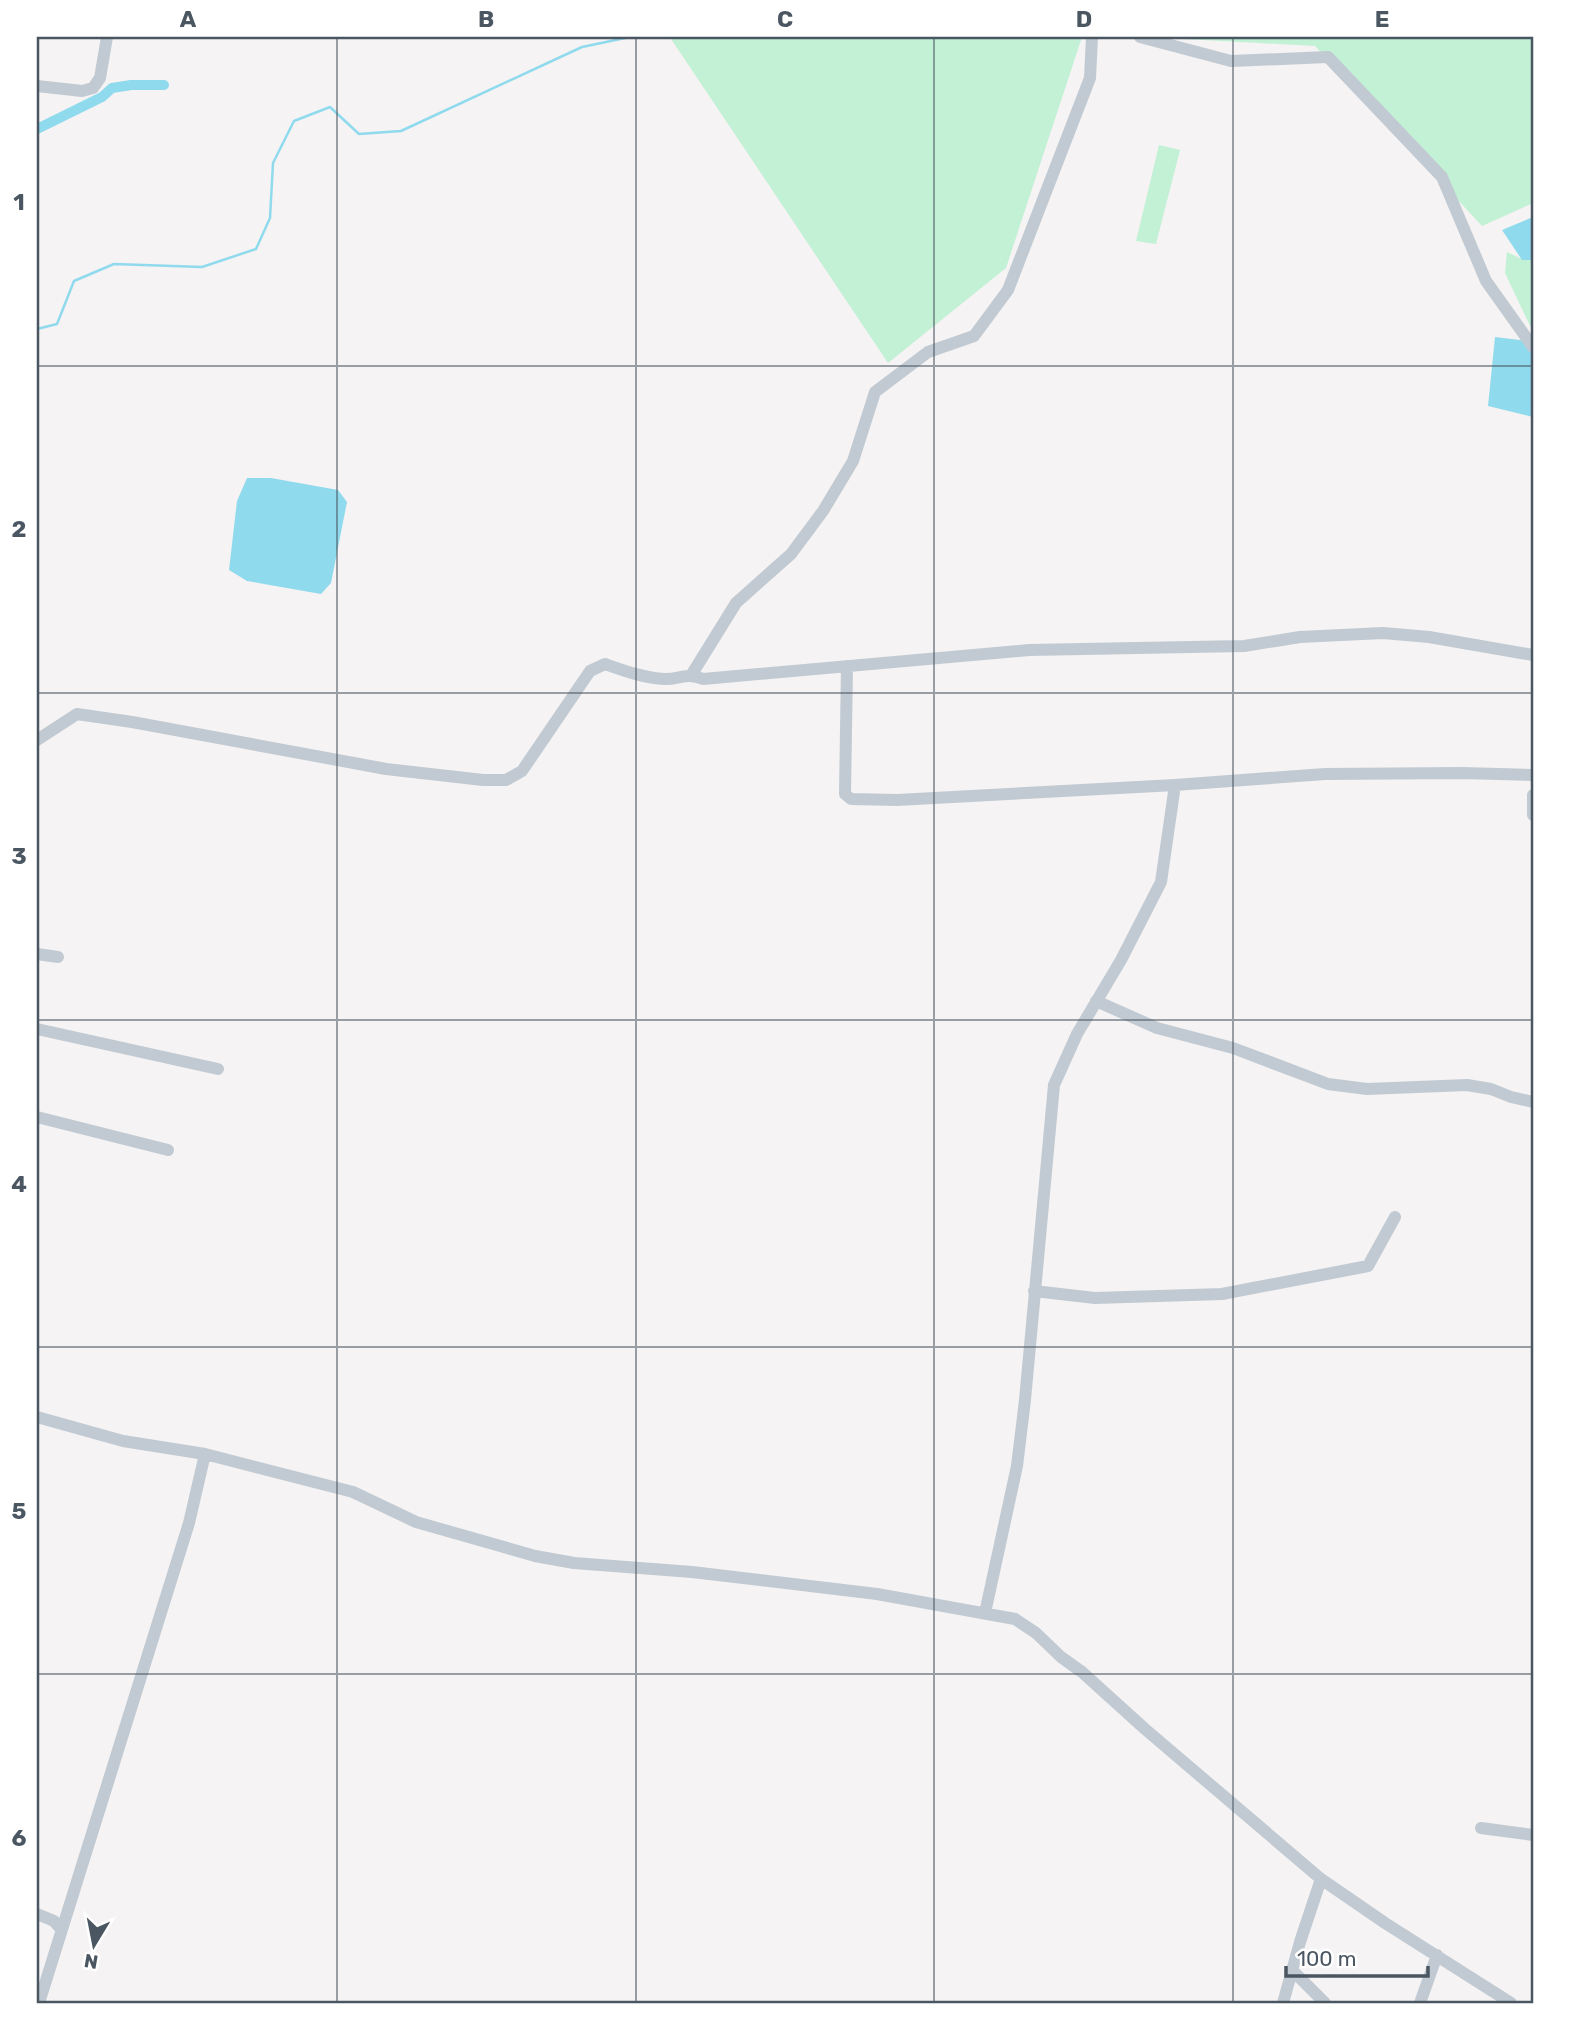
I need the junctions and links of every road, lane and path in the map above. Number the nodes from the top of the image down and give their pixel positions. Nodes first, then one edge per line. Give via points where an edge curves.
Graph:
1 (107, 37) edge
2 (1092, 37) edge
3 (1140, 37) edge
4 (37, 86) edge
5 (1533, 347) edge
6 (1533, 654) edge
7 (847, 666) junction
8 (692, 674) junction
9 (37, 740) edge
10 (1533, 775) edge
11 (1175, 785) junction
12 (1533, 795) edge
13 (1533, 815) edge
14 (37, 954) edge
15 (58, 957) dead end
16 (1096, 1001) junction
17 (37, 1029) edge
18 (218, 1069) dead end
19 (1533, 1102) edge
20 (37, 1117) edge
21 (167, 1150) dead end
22 (1395, 1217) dead end
23 (1034, 1291) junction
24 (37, 1417) edge
25 (205, 1454) junction
26 (985, 1614) junction
27 (1480, 1828) dead end
28 (1533, 1835) edge
29 (1321, 1879) junction
30 (37, 1914) edge
31 (61, 1929) junction
32 (1437, 1955) junction
33 (1292, 1970) junction
34 (39, 2003) edge
35 (1283, 2003) edge
36 (1325, 2003) edge
37 (1420, 2003) edge
38 (1511, 2003) edge

1 - 4 street via 100,78 93,88
2 - 8 street via 1090,78 1008,290 974,336 928,352 875,392 853,461 823,511 791,554 736,603
3 - 5 street via 1231,61 1328,57 1442,177 1486,281
6 - 7 street via 1383,634 1300,637 1244,646 1028,650
7 - 8 street via 703,679
7 - 11 street via 845,794 851,799
8 - 9 street via 667,679 605,664 590,671 522,771 506,780 386,769 77,714
10 - 11 street via 1325,774
11 - 16 street via 1161,881
12 - 13 street
14 - 15 street
16 - 19 street via 1157,1028 1233,1048 1328,1084 1367,1089 1466,1085
16 - 23 street via 1054,1085
17 - 18 street
20 - 21 street
22 - 23 street via 1368,1266 1222,1294 1094,1298
23 - 26 street via 1017,1466
24 - 25 street via 123,1441
25 - 26 street via 353,1492 416,1522 536,1556 877,1594
25 - 31 street via 189,1523
26 - 29 street via 1015,1619 1037,1633
27 - 28 street
29 - 32 street
29 - 33 street
30 - 31 street
31 - 34 street
32 - 37 street
32 - 38 street
33 - 35 street
33 - 36 street

